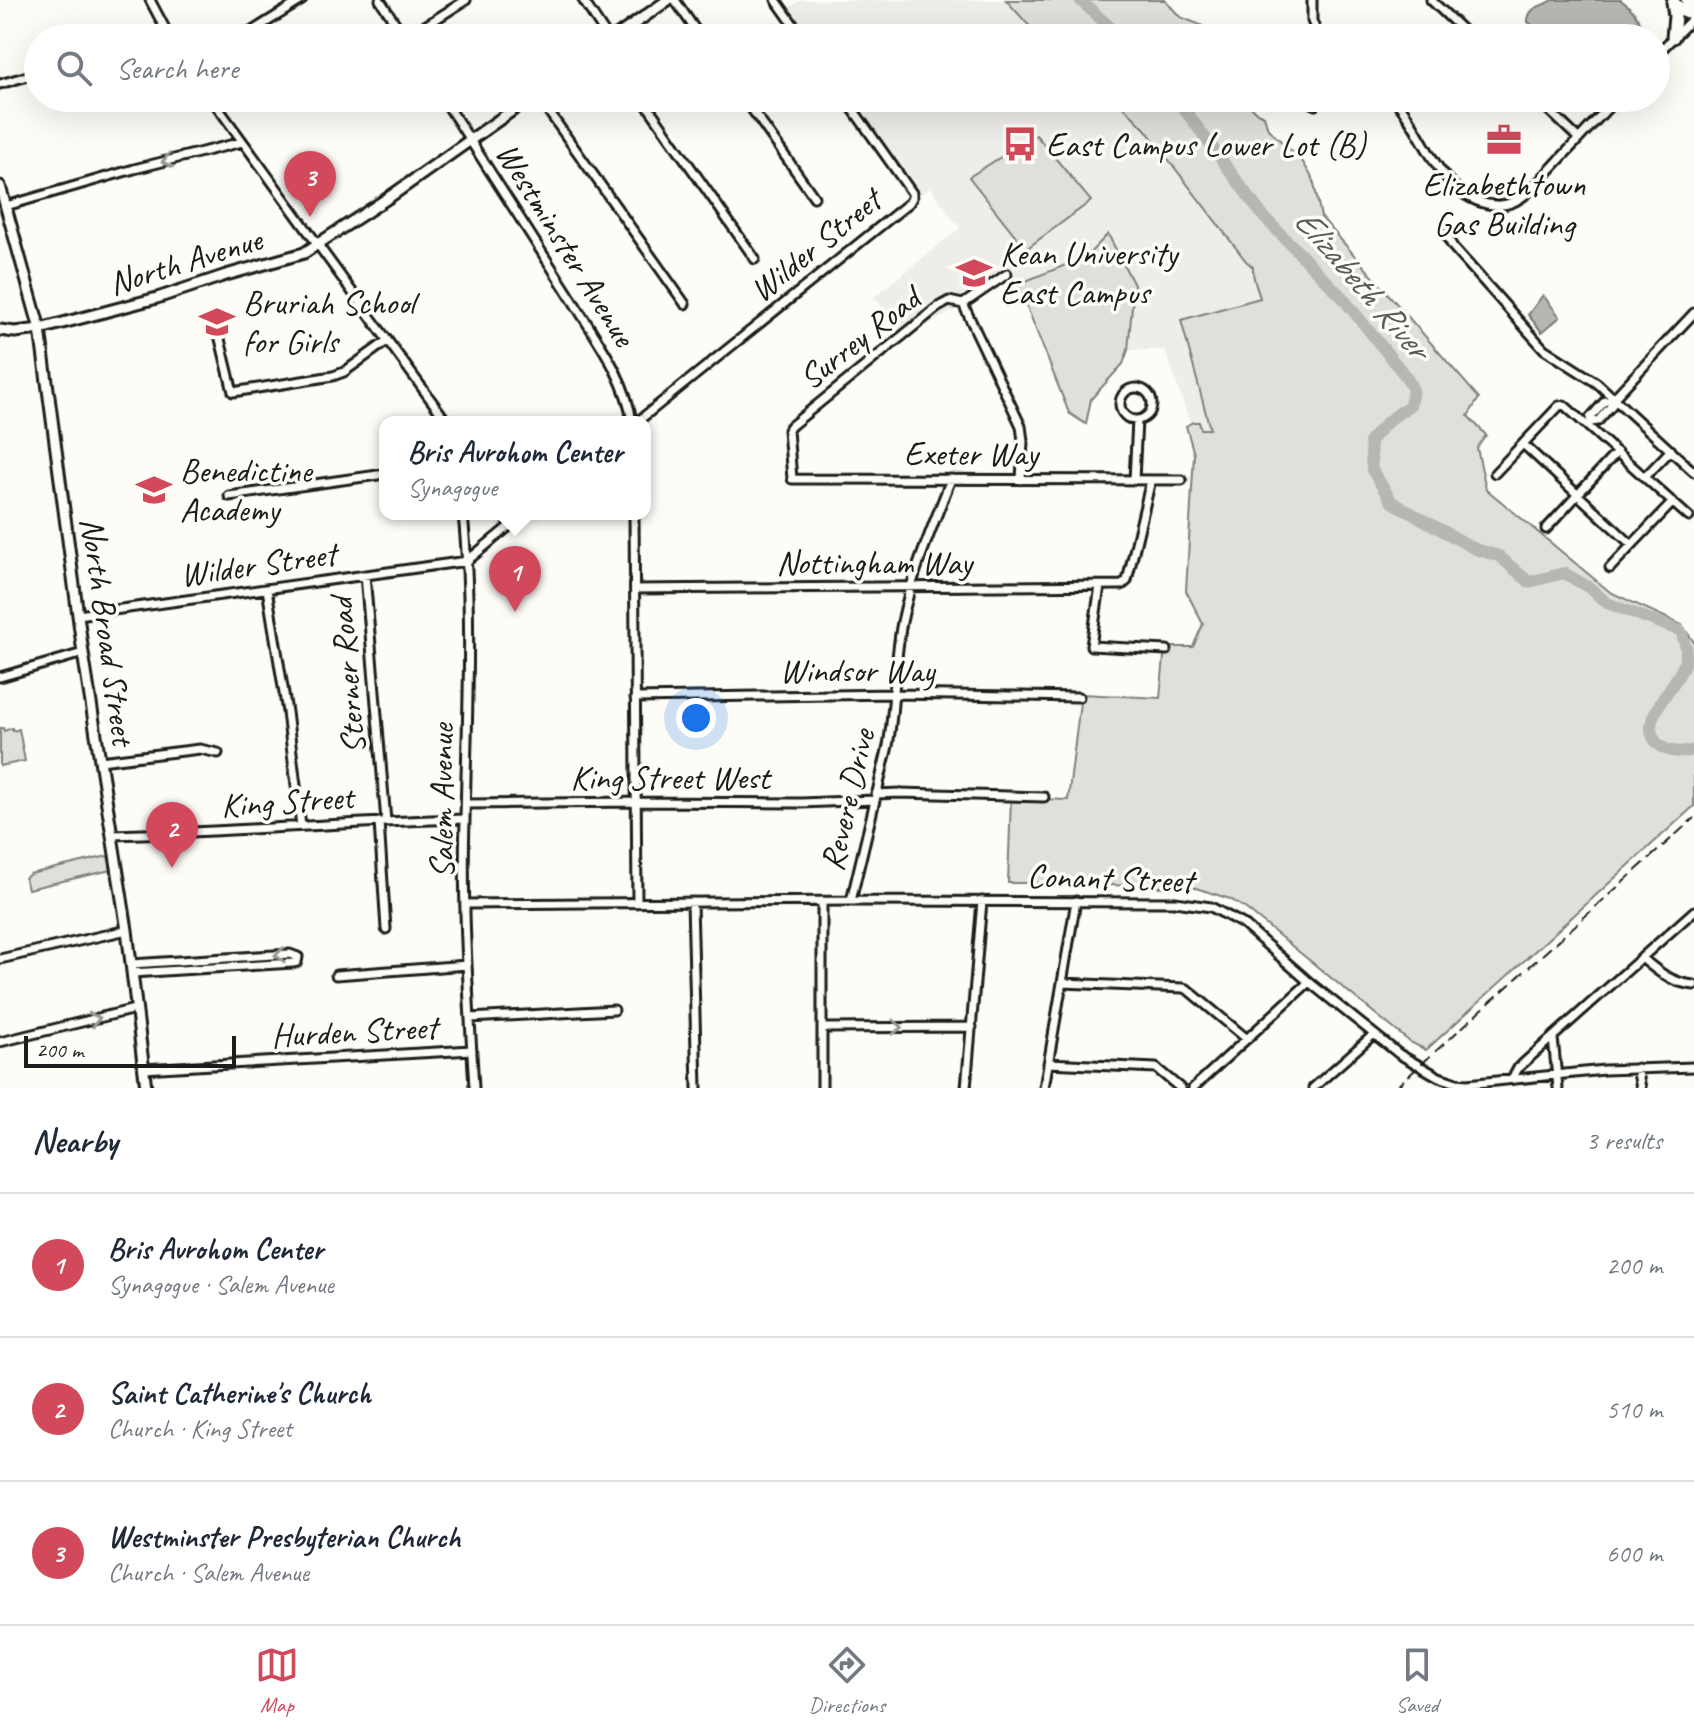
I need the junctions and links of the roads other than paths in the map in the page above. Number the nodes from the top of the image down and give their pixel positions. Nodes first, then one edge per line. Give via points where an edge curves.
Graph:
1 (150, 0) edge
2 (302, 0) edge
3 (380, 0) edge
4 (466, 0) edge
5 (583, 0) edge
6 (668, 0) edge
7 (675, 0) edge
8 (776, 0) edge
9 (1312, 0) edge
10 (1431, 0) edge
11 (1687, 0) edge
12 (1672, 1) edge
13 (1694, 15) edge
14 (161, 24) edge
15 (263, 24) edge
16 (396, 24) edge
17 (428, 24) edge
18 (601, 24) edge
19 (632, 24) edge
20 (691, 24) edge
21 (793, 24) edge
22 (1313, 24) edge
23 (1456, 24) edge
24 (1673, 37) junction
25 (1670, 40) edge
26 (24, 77) edge
27 (0, 84) edge
28 (221, 112) edge
29 (451, 112) edge
30 (510, 112) edge
31 (549, 112) edge
32 (652, 112) edge
33 (754, 112) edge
34 (855, 112) edge
35 (1405, 112) edge
36 (1551, 112) edge
37 (1604, 112) edge
38 (1579, 139) junction
39 (469, 141) junction
40 (242, 142) junction
41 (0, 186) edge
42 (814, 197) dead end
43 (6, 206) junction
44 (1446, 235) dead end
45 (317, 244) junction
46 (755, 259) dead end
47 (1007, 274) dead end
48 (685, 304) dead end
49 (963, 304) junction
50 (1694, 313) edge
51 (40, 329) junction
52 (0, 330) edge
53 (219, 335) dead end
54 (387, 341) junction
55 (1613, 400) junction
56 (443, 416) edge
57 (633, 416) edge
58 (643, 416) edge
59 (1137, 420) junction
60 (1590, 424) junction
61 (1523, 444) junction
62 (1671, 450) junction
63 (1617, 452) junction
64 (1694, 472) edge
65 (1495, 473) dead end
66 (379, 475) edge
67 (1645, 477) junction
68 (792, 479) joint
69 (951, 479) junction
70 (1021, 480) junction
71 (1134, 480) junction
72 (1151, 480) junction
73 (1182, 480) dead end
74 (1578, 495) junction
75 (229, 496) dead end
76 (1673, 502) junction
77 (1689, 517) dead end
78 (464, 520) edge
79 (517, 520) edge
80 (634, 520) edge
81 (1546, 529) dead end
82 (1632, 545) junction
83 (467, 561) junction
84 (1610, 568) dead end
85 (365, 575) junction
86 (1100, 586) junction
87 (912, 588) junction
88 (267, 589) junction
89 (635, 589) junction
90 (78, 615) junction
91 (1167, 650) dead end
92 (83, 653) junction
93 (0, 677) edge
94 (894, 694) junction
95 (1079, 697) dead end
96 (635, 698) junction
97 (218, 753) dead end
98 (100, 761) junction
99 (875, 797) junction
100 (1044, 797) dead end
101 (636, 802) junction
102 (466, 804) junction
103 (465, 819) junction
104 (382, 821) junction
105 (301, 826) junction
106 (113, 835) junction
107 (822, 901) junction
108 (851, 901) junction
109 (982, 901) junction
110 (1076, 901) junction
111 (692, 902) junction
112 (637, 903) junction
113 (466, 904) junction
114 (1694, 911) edge
115 (386, 929) dead end
116 (127, 930) junction
117 (1642, 958) junction
118 (0, 959) edge
119 (245, 962) junction
120 (467, 965) junction
121 (131, 968) junction
122 (336, 975) dead end
123 (1309, 982) junction
124 (1062, 983) junction
125 (1694, 985) edge
126 (135, 1009) junction
127 (614, 1010) dead end
128 (470, 1018) junction
129 (972, 1027) junction
130 (822, 1028) junction
131 (1373, 1035) junction
132 (1553, 1038) junction
133 (1247, 1039) junction
134 (0, 1042) edge
135 (472, 1050) junction
136 (1048, 1063) junction
137 (1694, 1067) edge
138 (1637, 1068) junction
139 (143, 1069) junction
140 (1557, 1075) junction
141 (1512, 1079) junction
142 (1476, 1085) edge
143 (146, 1088) edge
144 (474, 1088) edge
145 (697, 1088) edge
146 (822, 1088) edge
147 (966, 1088) edge
148 (1044, 1088) edge
149 (1180, 1088) edge
150 (1193, 1088) edge
151 (1313, 1088) edge
152 (1558, 1088) edge
153 (1641, 1088) edge

1 - 14 street
2 - 15 street
3 - 16 street
4 - 17 street
5 - 18 street
6 - 19 main road
7 - 20 street
8 - 21 street
9 - 22 street
10 - 23 street
11 - 13 main road
12 - 13 main road
12 - 24 main road
13 - 24 street
24 - 25 street
26 - 27 street
28 - 40 street
29 - 39 street, Westminster Avenue
30 - 39 main road, North Avenue
31 - 48 street
32 - 46 street
33 - 42 street
34 - 58 street, Wilder Street via 912,193 909,203
35 - 38 street via 1448,182 1485,204 1510,205 1522,198
36 - 38 street
37 - 38 street
39 - 45 main road, North Avenue
39 - 57 street, Westminster Avenue via 617,374
40 -> 43 street
40 - 45 street
41 - 43 main road, North Broad Street
43 - 51 main road, North Broad Street
44 - 55 street via 1544,349 1597,383
45 - 51 main road, North Avenue via 304,253
45 - 54 street
47 - 49 street, Surrey Road
49 - 68 street, Surrey Road via 949,301 938,307 791,426
49 - 70 street via 1021,426
50 - 55 street
51 - 52 main road, North Avenue
51 - 90 main road, North Broad Street
53 - 54 street via 233,392 333,376
54 - 56 street
55 - 60 street via 1605,401
55 - 62 street
59 - 59 street via 1147,416 1153,402 1149,393 1135,387 1126,391 1120,405 1124,414
59 - 71 street
60 - 61 street via 1561,405
60 - 63 street
61 - 65 street
61 - 74 street
62 - 64 street
62 - 67 street
63 - 67 street
63 - 74 street
66 - 75 street
67 - 76 street
68 - 69 street, Exeter Way
69 - 70 street, Exeter Way
69 - 87 street, Revere Drive
70 - 71 street, Exeter Way
71 - 72 street, Exeter Way
72 - 73 street, Exeter Way
72 - 86 street, Nottingham Way via 1127,581
74 - 81 street
74 - 82 street
76 - 77 street
76 - 82 street
78 - 83 street, Salem Avenue
79 - 83 street
80 - 89 street
82 - 84 street
83 - 85 street, Wilder Street
83 - 102 street, Salem Avenue
85 - 88 street, Wilder Street
85 - 104 street, Sterner Road
86 - 87 street, Nottingham Way
86 - 91 street via 1091,646
87 - 89 street, Nottingham Way
87 - 94 street, Revere Drive via 903,617
88 - 90 street, Wilder Street
88 - 105 street
89 - 96 street
90 - 92 main road, North Broad Street
92 - 93 street
92 - 98 main road, North Broad Street
94 - 95 street, Windsor Way
94 - 96 street, Windsor Way
94 - 99 street, Revere Drive
96 - 101 street
97 - 98 street via 200,749
98 - 106 main road, North Broad Street
99 - 100 street, King Street West
99 - 101 street, King Street West via 801,803
99 - 108 street, Revere Drive
101 - 102 street, King Street West
101 - 112 street
102 - 103 street, Salem Avenue
103 - 104 street, King Street
103 - 113 street, Salem Avenue
104 - 105 street, King Street
104 - 115 street, Sterner Road
105 - 106 street, King Street
106 - 116 main road, North Broad Street
107 - 108 street, Conant Street
107 - 111 street, Conant Street
107 - 130 street
108 - 109 street, Conant Street
109 - 110 street, Conant Street
109 - 129 street
110 - 123 street, Conant Street via 1211,907 1243,924
110 - 124 street
111 - 112 street, Conant Street
111 - 145 street
112 - 113 street, Conant Street
113 - 120 street, Salem Avenue
114 - 117 street
116 - 118 street
116 - 121 main road, North Broad Street
117 - 125 street via 1669,979
117 - 132 street
119 -> 119 street via 293,963 298,957 290,954
119 - 121 street
120 - 122 street
120 - 128 street, Salem Avenue
121 - 126 main road, North Broad Street
123 - 131 street, Conant Street
123 - 133 street
124 - 133 street via 1187,989
124 - 136 street
134 -> 126 street
126 - 139 main road, North Broad Street
127 - 128 street
128 - 135 street, Salem Avenue
130 -> 129 street
129 - 147 street
130 - 146 street
131 - 142 street, Conant Street via 1429,1073
131 - 151 street
132 - 140 street
132 - 141 street
133 - 150 street
135 - 139 street, Hurden Street
135 - 144 street, Salem Avenue
136 - 148 street
136 - 149 street via 1156,1068
137 - 138 street, Conant Street
138 - 140 street, Conant Street
138 - 153 street
139 - 143 main road, North Broad Street
140 - 141 street, Conant Street
140 - 152 street
141 - 142 street, Conant Street

